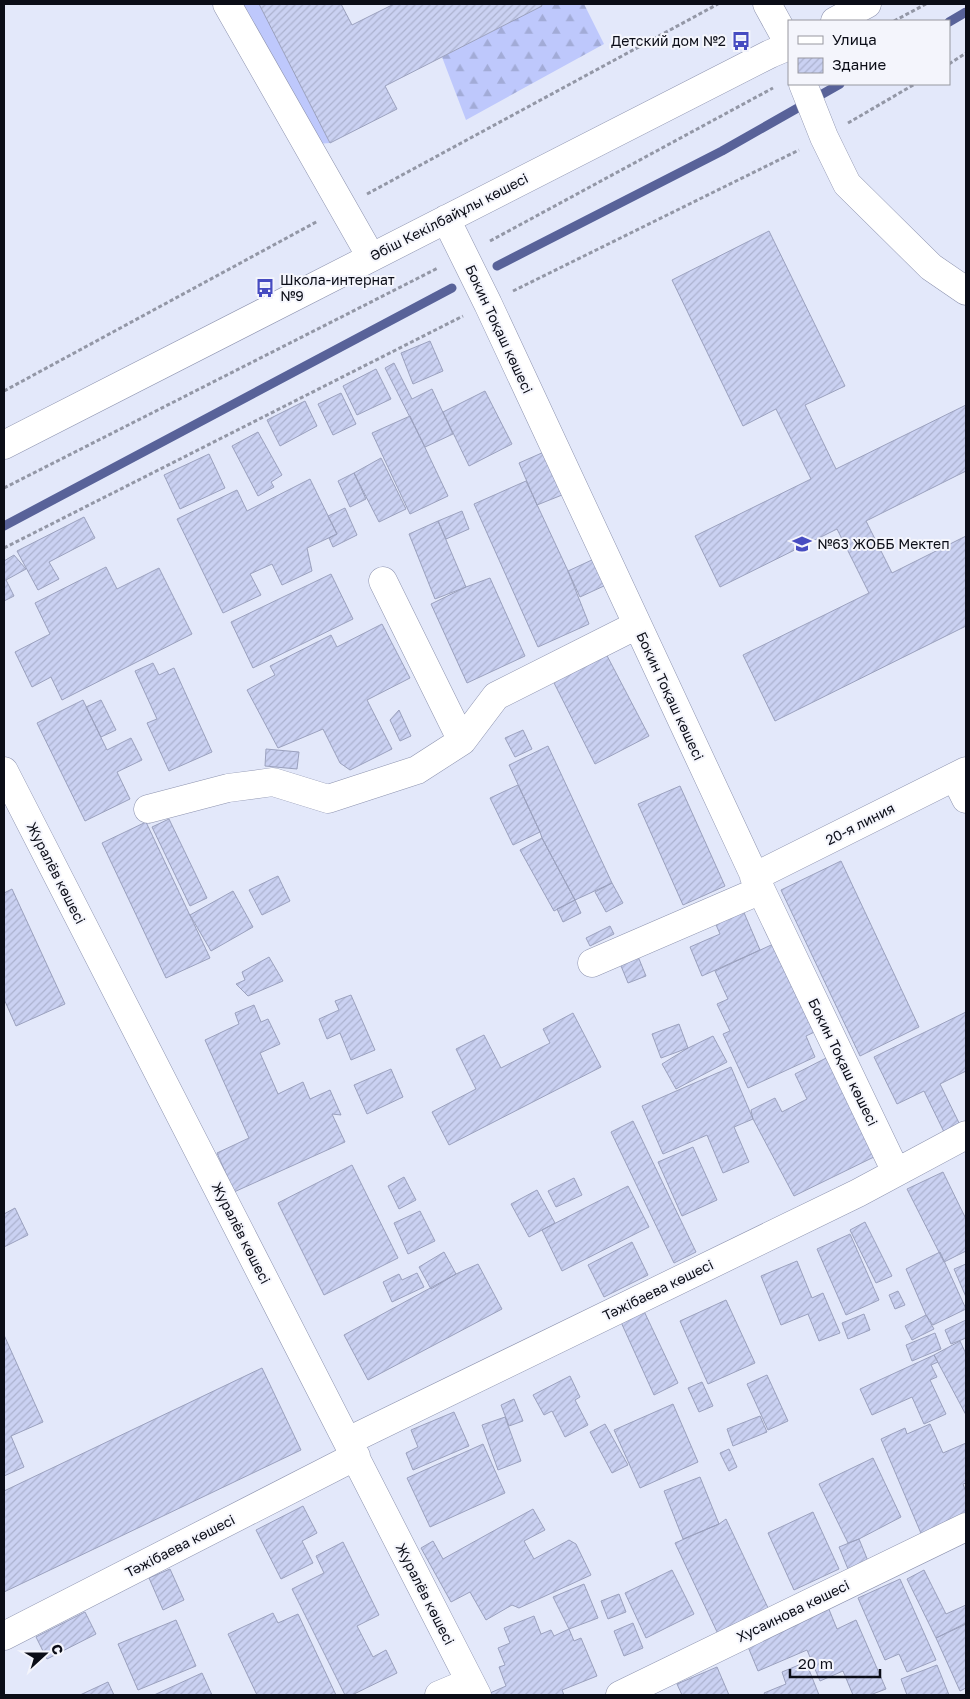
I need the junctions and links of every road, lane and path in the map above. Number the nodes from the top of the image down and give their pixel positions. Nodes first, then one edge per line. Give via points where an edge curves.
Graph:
1 (227, 4) edge
2 (767, 4) edge
3 (867, 4) edge
4 (926, 4) edge
5 (837, 20) edge
6 (896, 20) edge
7 (788, 43) edge
8 (788, 45) edge
9 (966, 53) edge
10 (950, 63) edge
11 (803, 85) edge
12 (776, 87) dead end
13 (446, 219) junction
14 (464, 255) junction
15 (371, 257) junction
16 (966, 291) edge
17 (4, 445) edge
18 (4, 488) edge
19 (383, 581) dead end
20 (637, 625) junction
21 (462, 741) junction
22 (4, 771) edge
23 (962, 782) edge
24 (148, 809) dead end
25 (758, 884) junction
26 (592, 963) dead end
27 (966, 1135) edge
28 (896, 1172) junction
29 (352, 1449) junction
30 (966, 1527) edge
31 (4, 1636) edge
32 (474, 1688) edge
33 (439, 1695) edge
34 (620, 1695) edge

1 - 15 street
2 - 7 street
3 - 5 street
4 - 6 path
8 - 13 street, Әбіш Кекілбайұлы көшесі
9 - 10 path
11 - 16 street via 847,184 931,267
12 - 14 path
13 - 14 street, Бокин Тоқаш көшесі
13 - 15 street, Әбіш Кекілбайұлы көшесі
14 - 18 path
14 - 20 street, Бокин Тоқаш көшесі
15 - 17 street, Әбіш Кекілбайұлы көшесі
19 - 21 street
20 - 21 street via 496,696
20 - 25 street, Бокин Тоқаш көшесі
21 - 24 street via 418,770 328,799 273,782 228,788
22 - 29 street, Журалёв көшесі
23 - 25 street, 20-я линия
25 - 26 street, 20-я линия
25 - 28 street, Бокин Тоқаш көшесі
27 - 28 street, Тәжібаева көшесі
28 - 29 street, Тәжібаева көшесі
29 - 31 street, Тәжібаева көшесі
29 - 32 street, Журалёв көшесі
30 - 34 street, Хусаинова көшесі
32 - 33 street

